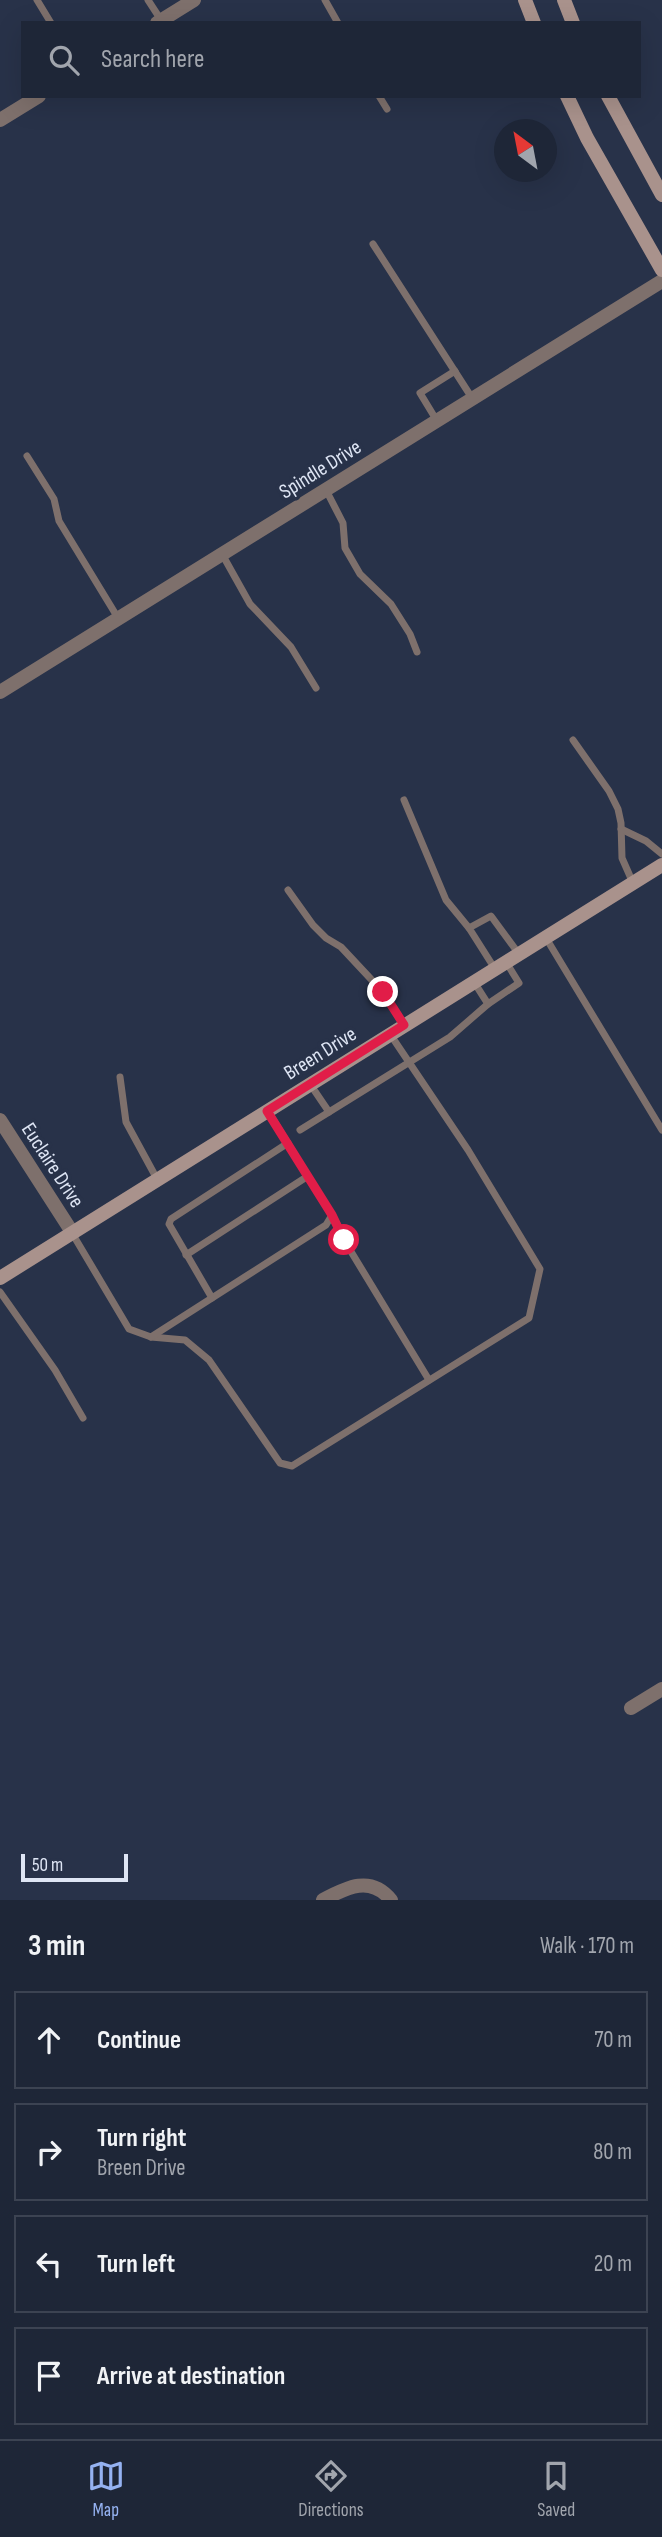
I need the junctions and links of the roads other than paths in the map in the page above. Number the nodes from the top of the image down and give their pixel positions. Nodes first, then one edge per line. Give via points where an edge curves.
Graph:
1 (37, 0) edge
2 (148, 0) edge
3 (194, 0) edge
4 (325, 0) edge
5 (525, 0) edge
6 (564, 0) edge
7 (50, 21) edge
8 (158, 21) edge
9 (161, 21) edge
10 (337, 21) edge
11 (533, 21) edge
12 (572, 21) edge
13 (36, 98) edge
14 (380, 98) edge
15 (568, 98) edge
16 (609, 98) edge
17 (387, 109) dead end
18 (0, 120) edge
19 (662, 195) edge
20 (373, 244) dead end
21 (662, 270) edge
22 (662, 281) edge
23 (454, 370) junction
24 (473, 398) junction
25 (437, 421) junction
26 (27, 456) dead end
27 (326, 489) junction
28 (222, 554) junction
29 (118, 618) junction
30 (416, 652) dead end
31 (316, 688) dead end
32 (0, 692) edge
33 (573, 740) dead end
34 (404, 800) dead end
35 (621, 829) junction
36 (662, 854) edge
37 (662, 865) edge
38 (634, 883) junction
39 (288, 890) dead end
40 (469, 928) junction
41 (545, 937) junction
42 (519, 954) junction
43 (500, 965) junction
44 (474, 982) junction
45 (488, 1004) junction
46 (404, 1025) junction
47 (390, 1034) junction
48 (408, 1062) junction
49 (120, 1077) dead end
50 (310, 1084) junction
51 (267, 1111) junction
52 (329, 1112) junction
53 (0, 1120) edge
54 (300, 1130) dead end
55 (662, 1130) edge
56 (288, 1143) junction
57 (308, 1177) junction
58 (157, 1179) junction
59 (332, 1215) junction
60 (72, 1233) junction
61 (187, 1255) junction
62 (0, 1278) edge
63 (0, 1292) edge
64 (212, 1298) junction
65 (151, 1337) junction
66 (429, 1380) junction
67 (83, 1418) dead end
68 (662, 1689) edge
69 (631, 1708) dead end
70 (386, 1895) edge
71 (323, 1900) edge

1 - 7 lane
2 - 8 lane
3 - 9 street
4 - 10 lane
5 - 11 street
6 - 12 street
13 - 18 street
14 - 17 lane
15 - 21 street
16 - 19 street
20 - 23 lane
22 - 24 street, Spindle Drive
23 - 24 lane
23 - 25 lane via 420,393
24 - 25 street, Spindle Drive
25 - 27 street, Spindle Drive
26 - 29 lane
27 - 28 street, Spindle Drive
27 - 30 lane via 343,523 345,548 360,574 391,604
28 - 29 street, Spindle Drive
28 - 31 lane via 250,604 291,647
29 - 32 street, Spindle Drive
33 - 35 lane via 614,800
34 - 40 lane via 446,900
35 - 36 lane
35 - 38 lane via 622,858
37 - 38 street, Breen Drive
38 - 41 street, Breen Drive
39 - 46 lane via 313,925 383,992
40 - 42 lane via 491,916
40 - 43 lane
41 - 42 street, Breen Drive
41 - 55 lane
42 - 43 street, Breen Drive
43 - 44 street, Breen Drive
43 - 45 lane via 519,983
44 - 45 lane
44 - 46 street, Breen Drive
45 - 48 lane via 450,1037
46 - 47 street, Breen Drive
47 - 48 lane
47 - 50 street, Breen Drive
48 - 52 lane
48 - 66 lane via 540,1269 529,1318
49 - 58 lane via 126,1122
50 - 51 street, Breen Drive
50 - 52 lane
51 - 56 lane
51 - 58 street, Breen Drive
52 - 54 lane
53 - 60 street, Euclaire Drive
56 - 57 lane
56 - 61 lane via 171,1219 169,1224
57 - 59 lane
57 - 61 lane
58 - 60 street, Breen Drive
59 - 64 lane via 326,1225
59 - 66 lane
60 - 62 street, Breen Drive
60 - 65 lane via 129,1329
61 - 64 lane
63 - 67 lane
64 - 65 lane
65 - 66 lane via 185,1340 209,1360 280,1463 292,1466
68 - 69 street
70 - 71 street via 365,1884

